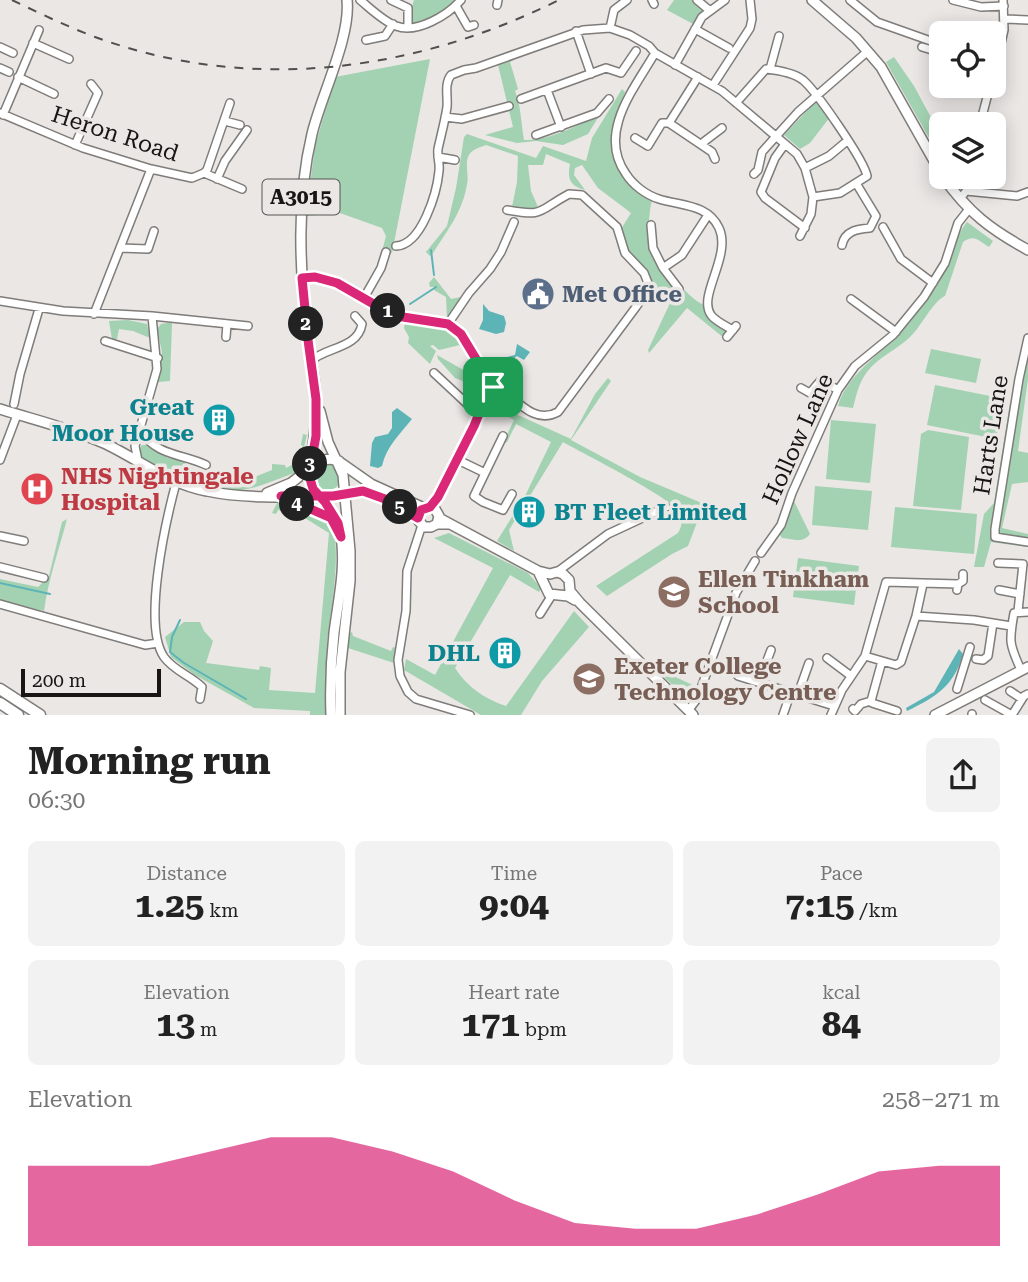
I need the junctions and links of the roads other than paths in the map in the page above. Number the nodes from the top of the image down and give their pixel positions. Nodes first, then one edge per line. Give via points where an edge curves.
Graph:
1 (348, 0) edge
2 (358, 0) edge
3 (391, 0) edge
4 (627, 0) edge
5 (697, 0) edge
6 (724, 0) edge
7 (812, 0) edge
8 (850, 0) edge
9 (957, 1) edge
10 (751, 2) edge
11 (368, 3) edge
12 (459, 3) edge
13 (1004, 3) edge
14 (709, 10) junction
15 (1005, 19) joint
16 (1028, 20) edge
17 (346, 24) junction
18 (393, 24) junction
19 (474, 25) dead end
20 (408, 28) junction
21 (610, 29) junction
22 (695, 29) junction
23 (39, 30) dead end
24 (576, 32) junction
25 (779, 36) dead end
26 (371, 37) dead end
27 (929, 41) edge
28 (33, 43) junction
29 (0, 47) edge
30 (922, 47) dead end
31 (729, 48) dead end
32 (929, 49) edge
33 (636, 51) dead end
34 (868, 51) junction
35 (13, 53) dead end
36 (655, 53) junction
37 (69, 59) dead end
38 (675, 65) junction
39 (0, 68) edge
40 (770, 69) junction
41 (9, 72) dead end
42 (591, 75) junction
43 (18, 77) junction
44 (698, 77) junction
45 (91, 84) dead end
46 (713, 85) junction
47 (547, 90) junction
48 (54, 94) dead end
49 (816, 95) junction
50 (521, 99) dead end
51 (609, 99) dead end
52 (230, 103) dead end
53 (736, 103) junction
54 (509, 106) dead end
55 (1, 114) edge
56 (445, 117) junction
57 (225, 121) junction
58 (669, 123) junction
59 (561, 127) junction
60 (722, 128) dead end
61 (536, 135) dead end
62 (777, 136) junction
63 (635, 138) dead end
64 (847, 141) junction
65 (701, 144) junction
66 (785, 144) junction
67 (75, 145) junction
68 (929, 151) edge
69 (438, 157) junction
70 (715, 159) dead end
71 (454, 160) dead end
72 (805, 168) junction
73 (151, 169) junction
74 (204, 173) junction
75 (754, 174) dead end
76 (217, 179) junction
77 (856, 184) junction
78 (242, 188) dead end
79 (953, 189) edge
80 (1028, 192) edge
81 (813, 197) junction
82 (960, 199) junction
83 (969, 209) junction
84 (507, 210) dead end
85 (708, 215) junction
86 (514, 222) dead end
87 (651, 225) dead end
88 (883, 227) dead end
89 (805, 228) junction
90 (154, 231) dead end
91 (800, 236) dead end
92 (842, 245) dead end
93 (396, 246) dead end
94 (120, 248) junction
95 (1028, 250) edge
96 (386, 252) dead end
97 (663, 268) junction
98 (302, 278) junction
99 (933, 283) junction
100 (679, 289) dead end
101 (364, 298) junction
102 (851, 299) dead end
103 (0, 301) edge
104 (39, 309) junction
105 (94, 314) junction
106 (152, 316) junction
107 (355, 316) dead end
108 (227, 324) junction
109 (448, 324) junction
110 (248, 326) dead end
111 (896, 332) junction
112 (226, 337) dead end
113 (727, 337) dead end
114 (1028, 338) edge
115 (105, 341) dead end
116 (310, 349) junction
117 (323, 352) junction
118 (158, 358) junction
119 (311, 361) junction
120 (434, 373) dead end
121 (493, 387) junction
122 (801, 388) dead end
123 (838, 390) junction
124 (316, 399) junction
125 (14, 404) dead end
126 (0, 409) edge
127 (478, 414) junction
128 (17, 415) junction
129 (311, 428) dead end
130 (141, 431) junction
131 (503, 436) dead end
132 (149, 441) junction
133 (138, 443) junction
134 (456, 459) junction
135 (0, 460) edge
136 (139, 462) junction
137 (339, 462) junction
138 (206, 465) dead end
139 (310, 467) junction
140 (485, 473) junction
141 (176, 483) junction
142 (369, 492) junction
143 (345, 493) junction
144 (512, 494) dead end
145 (262, 495) junction
146 (319, 495) junction
147 (281, 496) junction
148 (666, 507) dead end
149 (346, 509) junction
150 (429, 517) junction
151 (0, 536) edge
152 (341, 537) junction
153 (23, 541) dead end
154 (1028, 542) edge
155 (761, 553) dead end
156 (755, 561) dead end
157 (998, 563) dead end
158 (1026, 564) edge
159 (0, 567) edge
160 (963, 574) dead end
161 (555, 576) junction
162 (44, 578) dead end
163 (923, 584) junction
164 (999, 590) dead end
165 (566, 591) junction
166 (1020, 594) junction
167 (552, 595) junction
168 (0, 604) edge
169 (1018, 611) junction
170 (1028, 612) edge
171 (540, 614) dead end
172 (916, 616) junction
173 (993, 623) junction
174 (1012, 626) junction
175 (158, 643) junction
176 (970, 647) dead end
177 (771, 650) dead end
178 (865, 656) junction
179 (827, 658) dead end
180 (976, 659) dead end
181 (882, 661) junction
182 (809, 663) dead end
183 (716, 666) dead end
184 (1024, 668) edge
185 (851, 676) junction
186 (759, 682) junction
187 (0, 689) edge
188 (957, 689) dead end
189 (1010, 691) dead end
190 (795, 693) junction
191 (1025, 696) edge
192 (201, 699) dead end
193 (871, 701) junction
194 (985, 701) dead end
195 (0, 703) edge
196 (834, 706) junction
197 (853, 709) dead end
198 (897, 711) dead end
199 (690, 713) edge
200 (39, 714) edge
201 (18, 715) edge
202 (331, 715) edge
203 (340, 715) edge
204 (470, 715) edge
205 (783, 715) edge
206 (831, 715) edge
207 (934, 715) edge
208 (1012, 715) edge

1 - 17 main road, A3015
2 - 11 street
2 - 17 main road, A3015
3 - 20 street via 408,8
4 - 21 street via 614,10
5 - 14 street
6 - 14 street
7 - 34 main road
8 - 27 street via 885,26
9 - 13 street via 981,7
10 - 46 street via 750,28
11 - 18 street
12 - 19 street via 459,16 468,27
12 - 20 street via 445,15
13 - 15 street
14 - 22 street
15 - 16 street
17 - 98 main road, A3015 via 314,126 305,172
18 - 20 street
18 - 26 street via 385,36
21 - 24 street
21 - 36 street via 640,40
22 - 31 street
22 - 38 street
23 - 28 street
24 - 42 street
24 - 56 street via 453,74 447,80
25 - 40 street
28 - 37 street
28 - 43 street
29 - 35 street
30 - 32 street
33 - 42 street via 621,72 608,68
34 - 49 street
34 - 68 main road
36 - 38 street
36 - 85 street via 620,115 616,153 626,175 646,193
38 - 44 street
39 - 41 street
40 - 49 street via 800,78
40 - 53 street via 762,70
42 - 47 street
43 - 48 street
43 - 55 street
44 - 46 street
44 - 58 street
45 - 67 street via 97,93
46 - 53 street
47 - 50 street
47 - 59 street
49 - 62 street
49 - 64 street
51 - 59 street via 597,113
52 - 57 street, Heron Road
53 - 62 street
54 - 56 street via 462,119
55 - 67 street, Heron Road
56 - 69 street
57 - 74 street, Heron Road
57 - 76 street via 243,128
58 - 63 street via 662,123 648,146
58 - 65 street
59 - 61 street
60 - 65 street
62 - 66 street
62 - 75 street via 762,152 762,165
64 - 72 street
64 - 77 street via 867,172
65 - 70 street
66 - 72 street
66 - 89 street via 761,192
67 - 73 street, Heron Road
69 - 71 street
69 - 93 street via 432,203 415,236
72 - 81 street
73 - 74 street, Heron Road via 192,178
73 - 94 street
74 - 76 street
76 - 78 street
77 - 81 street via 835,195
77 - 92 street via 876,216 872,231 860,227 845,236
79 - 82 main road
80 - 82 street via 1014,196 966,191
81 - 89 street
82 - 83 main road
83 - 95 main road via 980,221
83 - 99 street, Hollow Lane via 958,223 945,264
84 - 121 street via 537,213 569,194 582,195 617,227 625,253 648,283 636,307 558,412 533,414
85 - 97 street via 682,255
85 - 113 street via 723,242 709,310 712,317 735,328
86 - 109 street via 490,269
87 - 97 street via 653,248
88 - 99 street via 901,259
89 - 91 street
90 - 94 street via 148,249
94 - 105 street
96 - 101 street
97 - 100 street
98 - 101 street via 337,283
98 - 116 main road
99 - 111 street, Hollow Lane
101 - 109 street via 403,317
102 - 111 street
103 - 104 street
104 - 105 street
104 - 125 street
105 - 106 street
106 - 108 street
106 - 118 street
107 - 117 street via 362,324 358,333 341,347
108 - 110 street
108 - 112 street
109 - 121 street via 461,334
111 - 123 street, Hollow Lane via 855,366
114 - 154 street, Harts Lane via 995,537
115 - 118 street
116 - 117 street
116 - 119 main road
117 - 119 street
118 - 130 street
119 - 124 main road
120 - 127 street
121 - 127 street
122 - 123 street via 814,395 821,380
123 - 155 street, Hollow Lane via 781,524
124 - 137 main road
124 - 139 main road
126 - 128 main road
127 - 134 street
128 - 135 street
128 - 136 main road via 85,435
129 - 139 street
130 - 132 street
130 - 133 street
131 - 140 street
132 - 133 street
132 - 138 street via 162,451
133 - 136 street via 134,450
134 - 140 street
134 - 150 street
136 - 141 main road
137 - 139 main road via 325,460
137 - 143 main road
137 - 150 main road
139 - 145 main road via 283,488
139 - 146 main road via 313,489
140 - 144 street via 474,494 477,499 503,510
141 - 145 main road via 219,493
141 - 175 street via 156,583
142 - 143 main road
142 - 149 main road via 353,499
142 - 150 main road
143 - 146 main road
143 - 149 main road
145 - 147 main road
146 - 147 main road
146 - 152 main road via 338,523
147 - 152 main road via 331,518
148 - 161 street via 608,534
149 - 203 main road via 350,581
150 - 161 main road
150 - 204 street via 407,571 400,676 416,699
151 - 153 street
152 - 202 main road
156 - 199 street via 736,593
157 - 158 street
158 - 166 street
159 - 162 street
160 - 163 street via 957,587
161 - 165 main road
161 - 167 main road via 546,589
163 - 172 street
163 - 178 street via 886,582
164 - 166 street
165 - 167 main road
165 - 199 main road
166 - 169 street
167 - 171 street
168 - 175 street via 142,644
169 - 170 street
169 - 174 street
172 - 173 street
172 - 181 street via 903,660 897,665
173 - 174 street
173 - 180 street via 988,656
174 - 184 street via 1011,648
175 - 192 street via 172,666 202,687
176 - 188 street
177 - 186 street
178 - 181 street
178 - 185 street
179 - 185 street
181 - 193 street
182 - 190 street
183 - 186 street
184 - 207 main road
185 - 196 street
186 - 190 street
187 - 200 highway
189 - 191 street
190 - 196 street
190 - 205 street
191 - 208 street
193 - 197 street
193 - 198 street
194 - 208 street
195 - 201 highway
196 - 206 street

